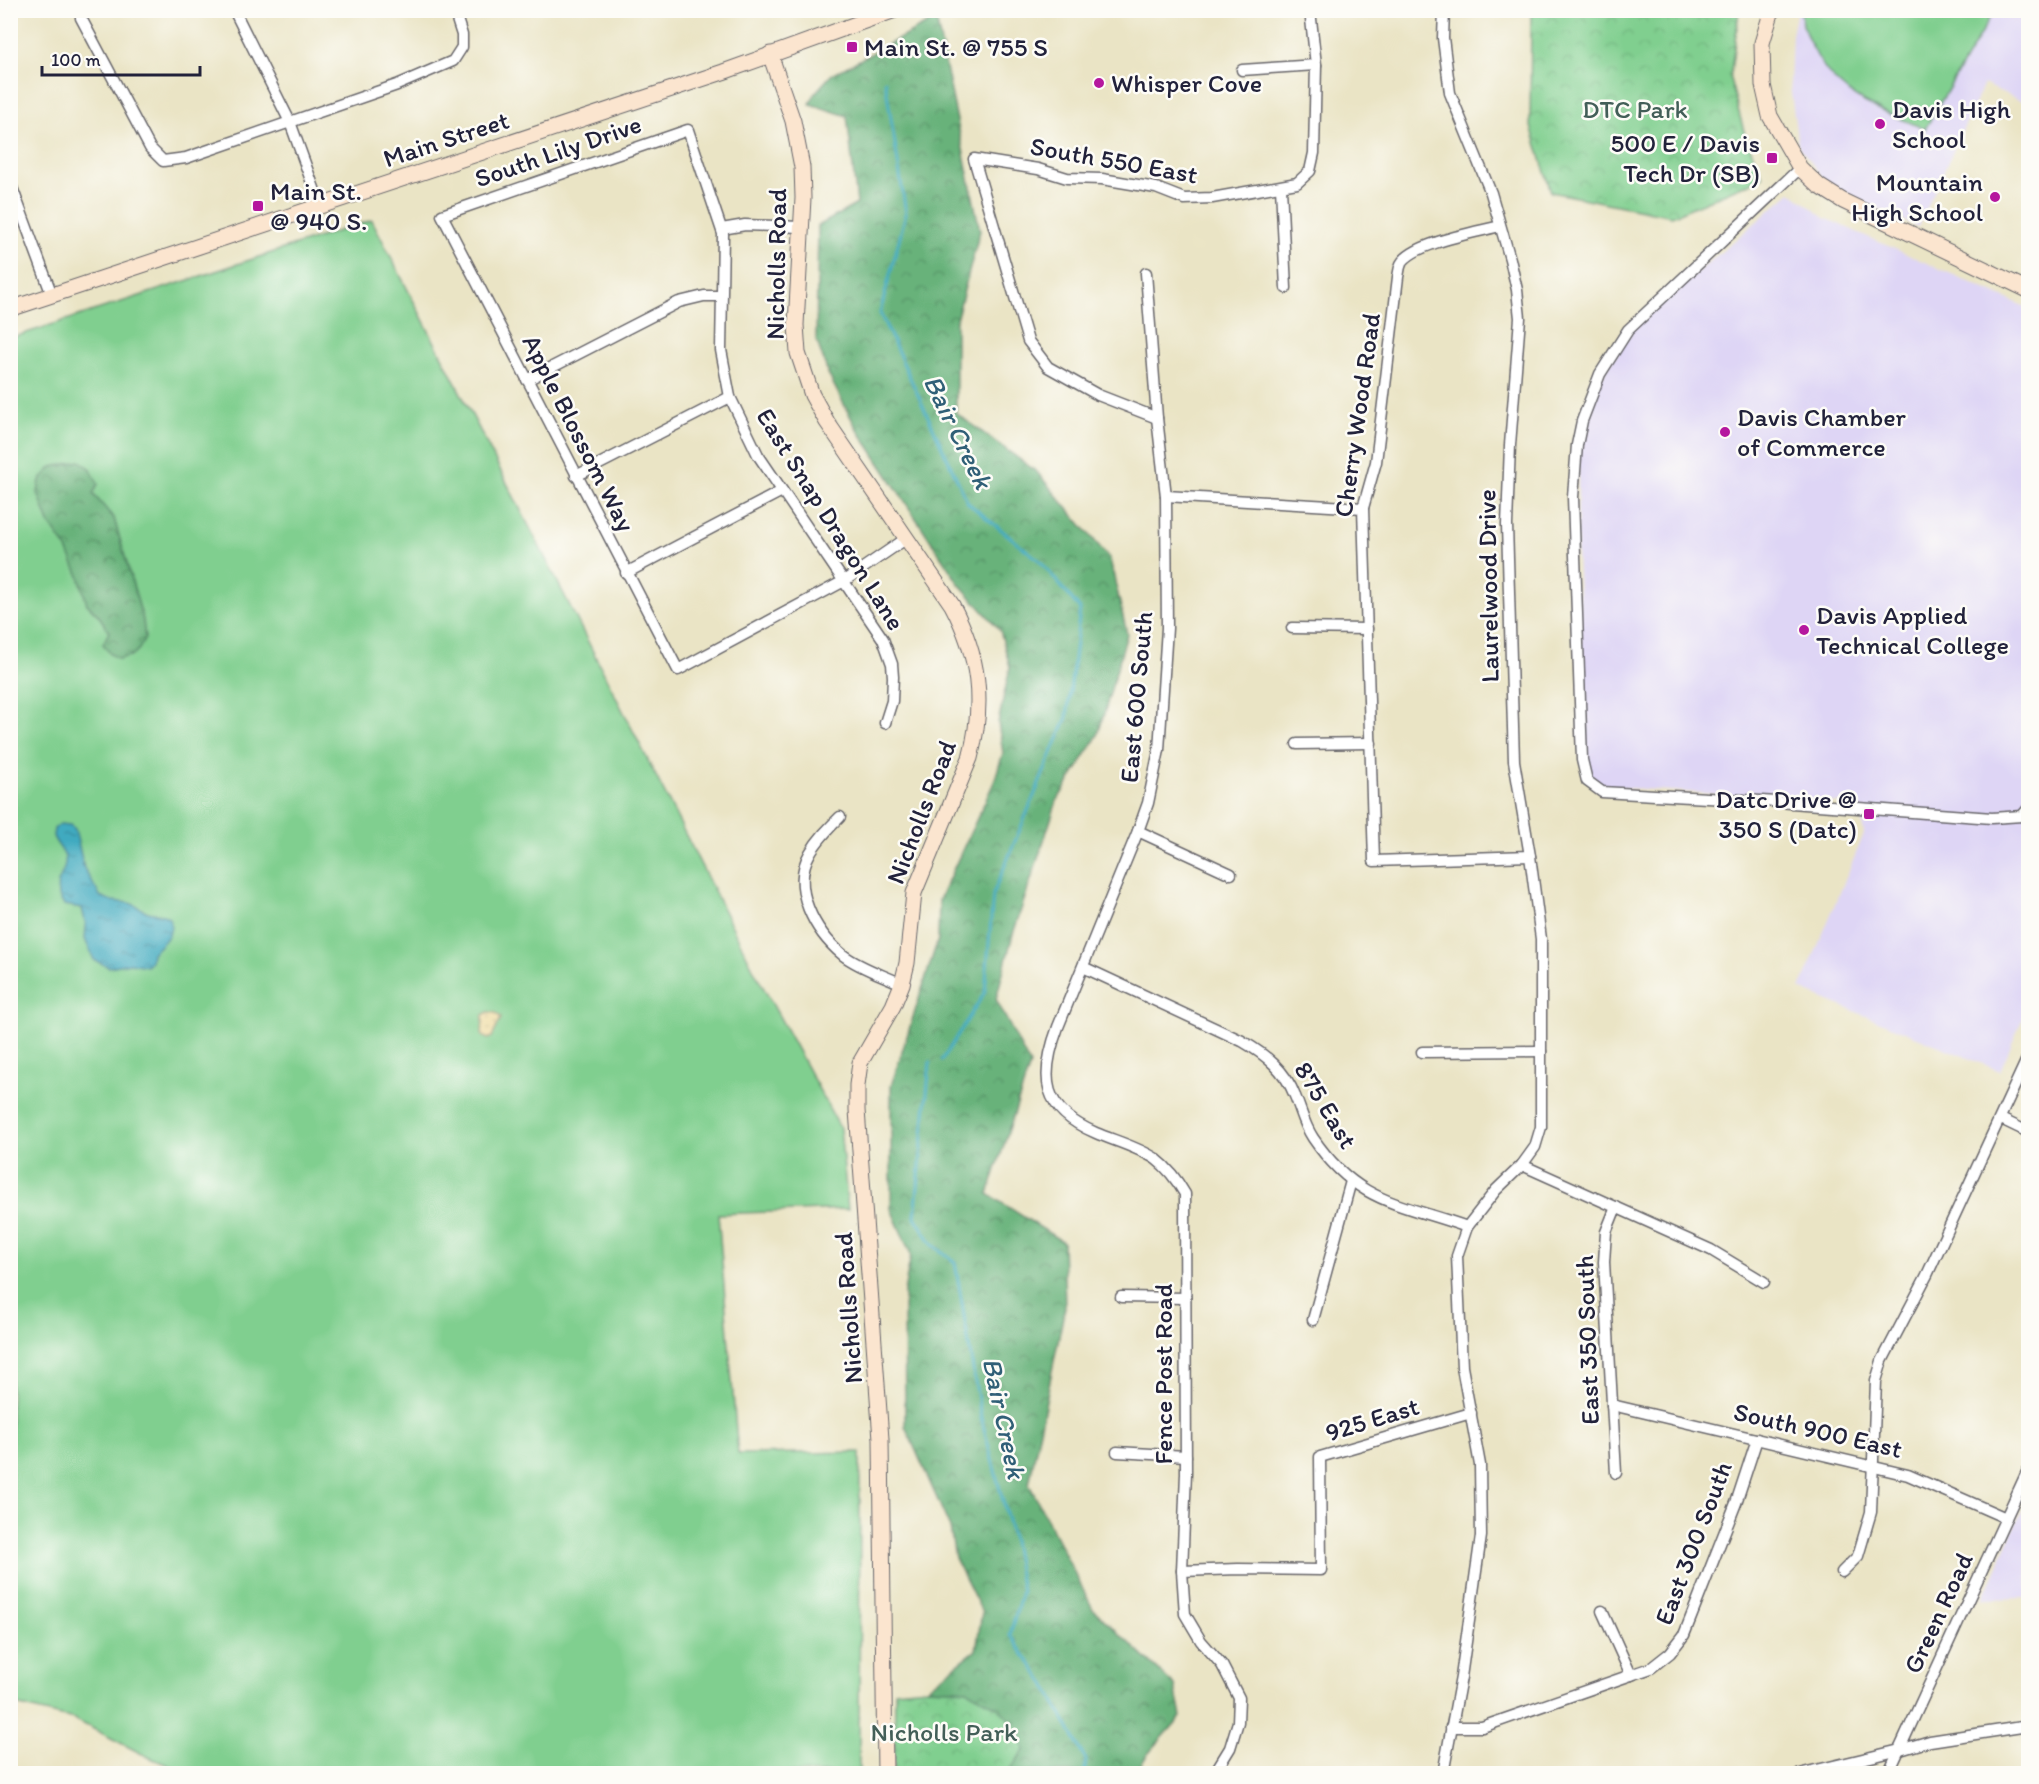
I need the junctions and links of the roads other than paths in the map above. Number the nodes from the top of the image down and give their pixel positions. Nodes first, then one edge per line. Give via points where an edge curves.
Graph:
1 (81, 10) edge
2 (234, 10) edge
3 (454, 10) edge
4 (895, 10) edge
5 (1310, 10) edge
6 (1444, 10) edge
7 (1772, 10) edge
8 (770, 54) junction
9 (1316, 65) junction
10 (1242, 70) dead end
11 (290, 122) junction
12 (688, 130) joint
13 (1800, 168) junction
14 (10, 182) edge
15 (1281, 187) junction
16 (13, 195) edge
17 (320, 205) junction
18 (442, 215) joint
19 (1500, 226) junction
20 (800, 227) junction
21 (722, 229) junction
22 (1146, 273) dead end
23 (1286, 288) dead end
24 (2028, 290) edge
25 (52, 295) junction
26 (721, 296) junction
27 (10, 309) edge
28 (527, 380) junction
29 (730, 397) junction
30 (1157, 418) junction
31 (576, 476) junction
32 (782, 490) junction
33 (1166, 496) junction
34 (1363, 508) junction
35 (907, 538) junction
36 (627, 573) junction
37 (844, 581) junction
38 (1292, 628) dead end
39 (1367, 629) junction
40 (885, 723) dead end
41 (1371, 743) junction
42 (1296, 744) dead end
43 (2028, 809) edge
44 (840, 817) dead end
45 (1138, 831) junction
46 (1530, 856) junction
47 (1231, 874) dead end
48 (1083, 967) junction
49 (902, 984) junction
50 (1058, 1027) joint
51 (1541, 1051) junction
52 (1422, 1052) dead end
53 (2028, 1057) edge
54 (2001, 1119) junction
55 (2028, 1132) edge
56 (1522, 1165) junction
57 (1351, 1181) junction
58 (1616, 1207) junction
59 (1467, 1227) junction
60 (1764, 1282) dead end
61 (1121, 1298) dead end
62 (1185, 1298) junction
63 (1313, 1320) dead end
64 (1612, 1405) junction
65 (1471, 1413) junction
66 (1756, 1439) junction
67 (1118, 1452) dead end
68 (1186, 1456) junction
69 (1872, 1466) junction
70 (2028, 1470) edge
71 (1616, 1473) dead end
72 (2006, 1518) junction
73 (1182, 1571) junction
74 (1842, 1572) dead end
75 (1602, 1611) dead end
76 (1631, 1675) junction
77 (2028, 1726) edge
78 (1451, 1727) junction
79 (1900, 1750) junction
80 (885, 1773) edge
81 (1214, 1773) edge
82 (1443, 1773) edge
83 (1800, 1773) edge
84 (1888, 1773) edge

1 - 11 street via 81,18 150,148 163,161 186,158
2 - 11 street
3 - 11 street via 462,47 453,62
4 - 8 street, Main Street
5 - 9 street
6 - 19 street, Laurelwood Drive via 1443,38 1450,93 1491,193
7 - 13 street via 1762,43 1763,85 1770,116
8 - 17 street, Main Street
8 - 20 street, Nicholls Road via 800,153
9 - 10 street
9 - 15 street, South 550 East via 1310,171 1297,183
11 - 17 street
12 - 18 street, South Lily Drive
12 - 21 street, East Snap Dragon Lane
13 - 24 street via 1843,201
13 - 43 street via 1628,330 1600,374 1582,421 1576,445 1574,497 1582,760 1587,781 1602,792 1992,818 2022,816
14 - 16 street
15 - 23 street
15 - 30 street, South 550 East via 1184,199 1156,188 1067,177 974,159 1028,341 1048,367 1098,395
16 - 25 street
17 - 25 street, Main Street
18 - 28 street, Apple Blossom Way
19 - 34 street, Cherry Wood Road via 1431,244 1401,263 1376,462
19 - 46 street, Laurelwood Drive via 1517,290 1520,318 1507,525 1514,761
20 - 21 street via 745,225
20 - 35 street, Nicholls Road via 796,325 801,368 827,422
21 - 26 street, East Snap Dragon Lane
22 - 30 street, East 600 South
25 - 27 street, Main Street
26 - 28 street via 679,302
26 - 29 street, East Snap Dragon Lane via 721,350
28 - 31 street, Apple Blossom Way
29 - 31 street
29 - 32 street, East Snap Dragon Lane via 754,449
30 - 33 street, East 600 South
31 - 36 street, Apple Blossom Way
32 - 36 street
32 - 37 street, East Snap Dragon Lane
33 - 34 street
33 - 45 street, East 600 South via 1167,628 1159,750
34 - 39 street, Cherry Wood Road
35 - 37 street
35 - 49 street, Nicholls Road via 952,604 967,634 976,670 978,708 970,758 914,893
36 - 37 street, Apple Blossom Way via 678,670
37 - 40 street, East Snap Dragon Lane via 877,628 890,657 893,690
38 - 39 street
39 - 41 street, Cherry Wood Road
41 - 42 street
41 - 46 street, Cherry Wood Road via 1374,861
44 - 49 street via 809,854 803,879 807,903 820,930 844,956
45 - 47 street
45 - 48 street, East 600 South
46 - 51 street, Laurelwood Drive via 1541,939
48 - 50 street, East 600 South
48 - 57 street, 875 East via 1262,1053 1282,1072 1311,1136
49 - 80 street, Nicholls Road via 860,1064 856,1096 880,1431
50 - 62 street, Fence Post Road via 1046,1071 1052,1099 1071,1120 1154,1158 1173,1173 1185,1194
51 - 52 street
51 - 56 street, Laurelwood Drive via 1541,1127 1535,1147
53 - 54 street
54 - 55 street
54 - 69 street via 1882,1361 1876,1381
56 - 58 street
56 - 59 street, Laurelwood Drive
57 - 59 street, 875 East via 1369,1194 1398,1206
57 - 63 street
58 - 60 street via 1711,1250
58 - 64 street, East 350 South via 1606,1232 1604,1262
59 - 65 street, Laurelwood Drive via 1457,1256 1462,1367
61 - 62 street
62 - 68 street, Fence Post Road
64 - 66 street, South 900 East
64 - 71 street, East 350 South
65 - 73 street, 925 East via 1320,1457 1321,1570
65 - 78 street, Laurelwood Drive via 1480,1465 1481,1536
66 - 69 street, South 900 East
66 - 76 street, East 300 South via 1736,1503 1683,1635 1670,1653 1651,1668
67 - 68 street
68 - 73 street, Fence Post Road
69 - 72 street, South 900 East via 1908,1475
69 - 74 street via 1870,1512 1858,1556
70 - 72 street, Green Road
72 - 79 street, Green Road
73 - 81 street, Fence Post Road via 1185,1614 1222,1665 1239,1698 1238,1722 1230,1749
75 - 76 street
76 - 78 street, East 300 South via 1482,1726
77 - 79 street via 1930,1741
78 - 82 street, Laurelwood Drive
79 - 83 street
79 - 84 street, Green Road

